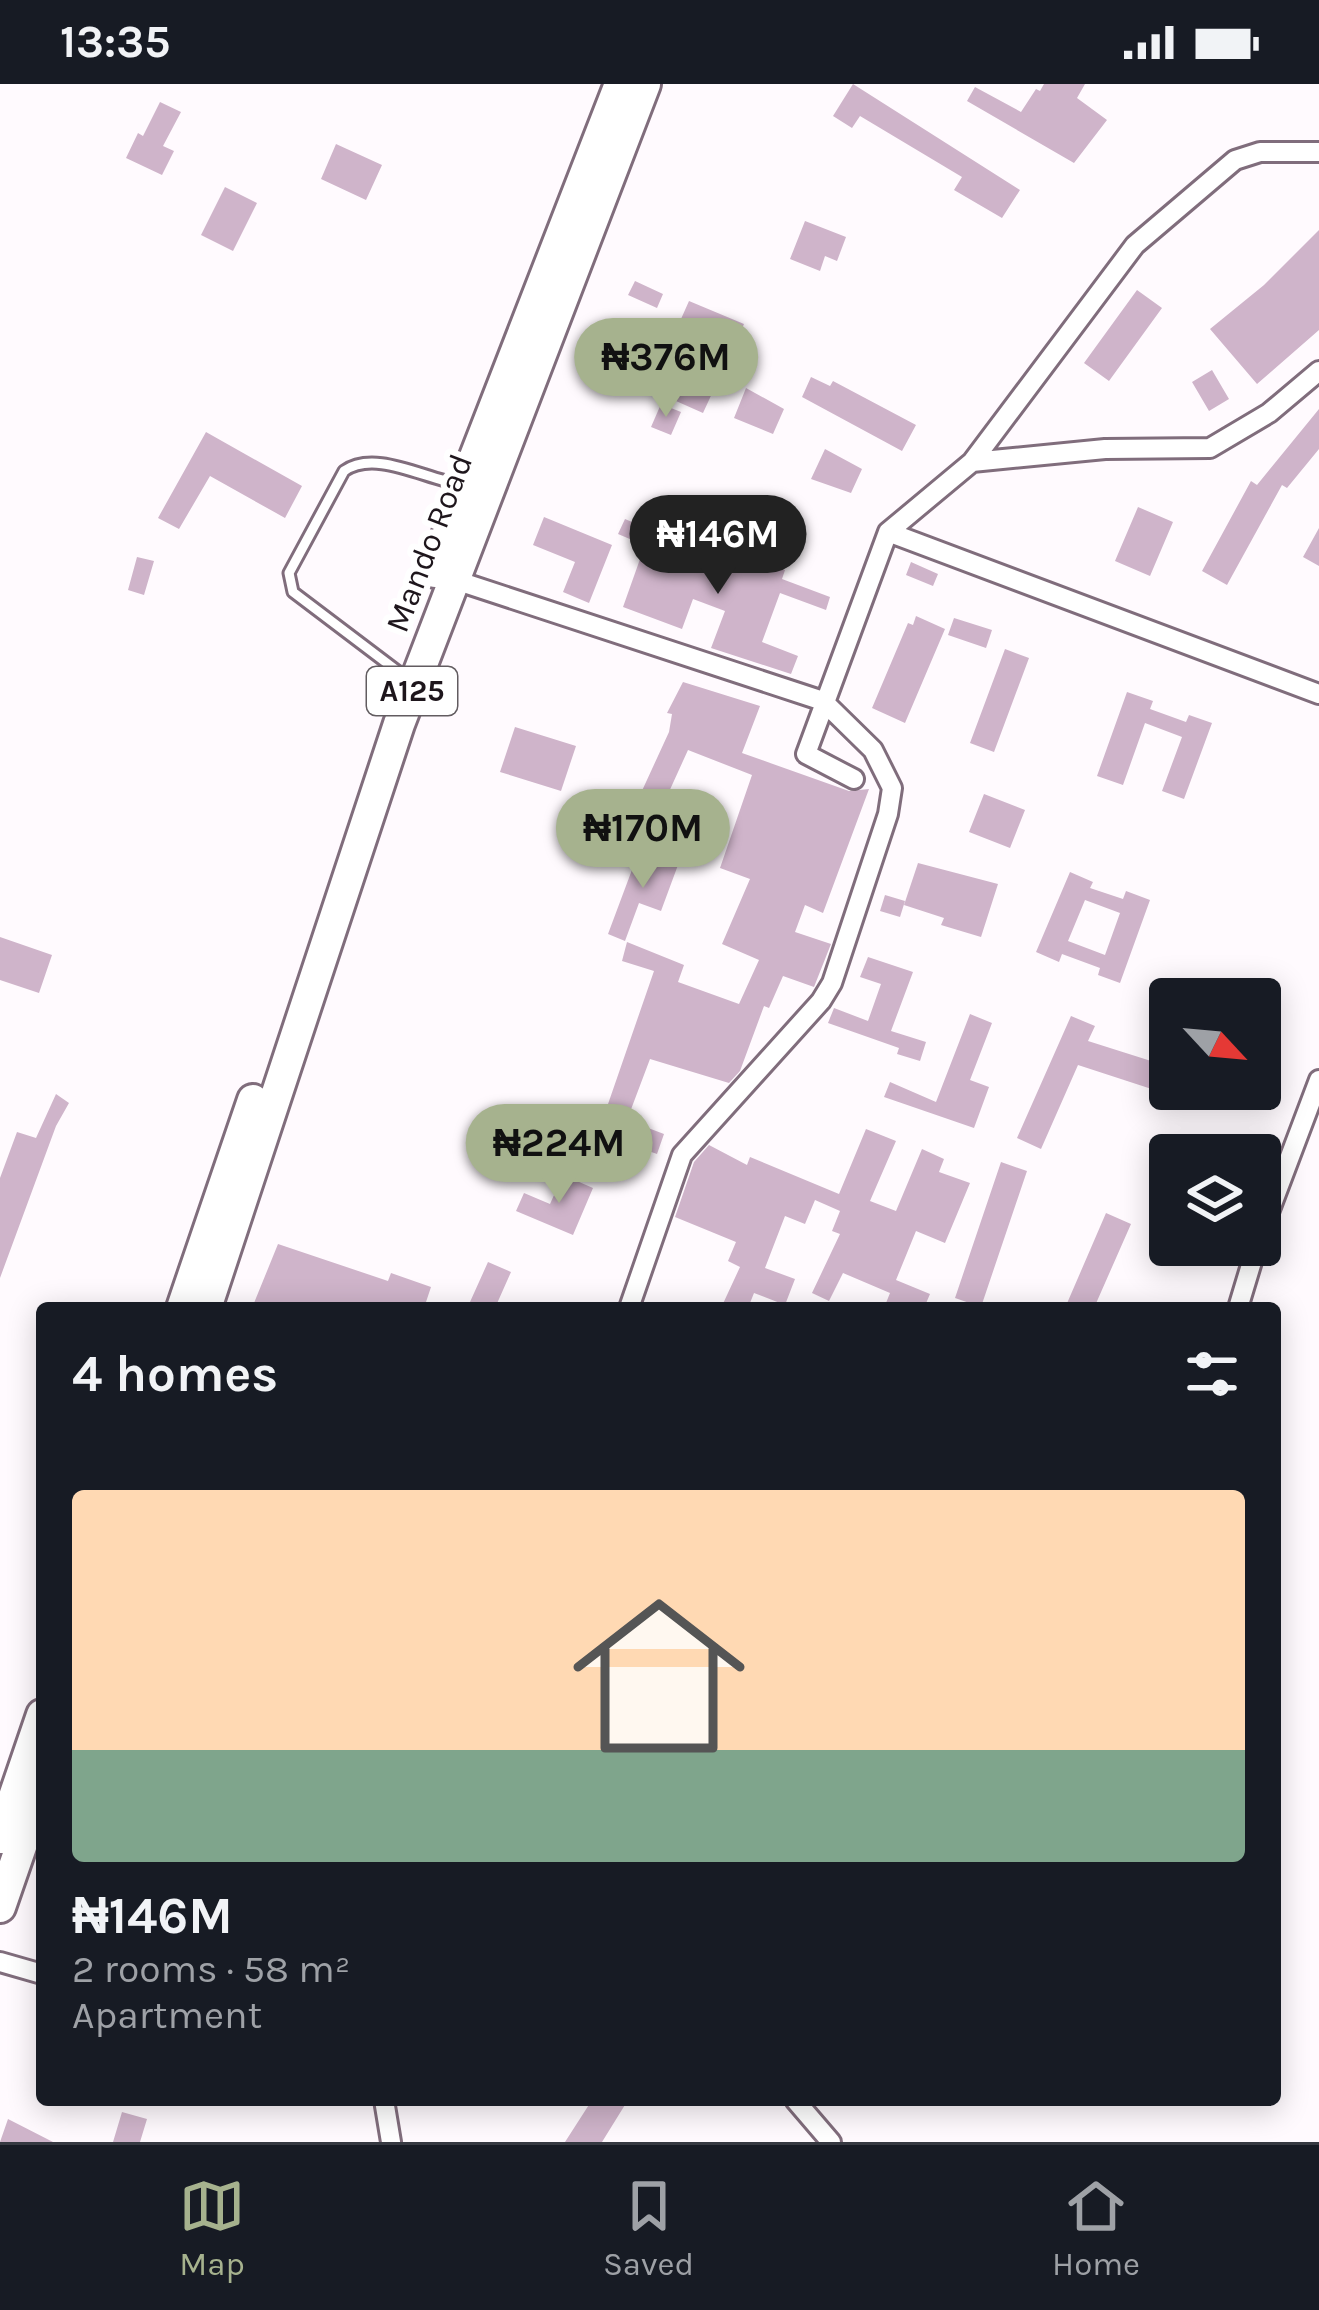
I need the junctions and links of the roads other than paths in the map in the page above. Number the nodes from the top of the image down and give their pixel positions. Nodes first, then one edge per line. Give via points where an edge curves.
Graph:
1 (620, 84) edge
2 (645, 84) edge
3 (1319, 152) edge
4 (1319, 371) edge
5 (972, 462) junction
6 (464, 485) junction
7 (888, 532) junction
8 (452, 579) junction
9 (400, 673) junction
10 (1319, 694) edge
11 (823, 701) junction
12 (854, 778) dead end
13 (1319, 1080) edge
14 (1281, 1180) edge
15 (1251, 1266) edge
16 (184, 1302) edge
17 (208, 1302) edge
18 (630, 1302) edge
19 (1240, 1302) edge
20 (36, 1733) edge
21 (36, 1803) edge
22 (0, 1838) edge
23 (0, 1907) edge
24 (0, 1962) edge
25 (36, 1972) edge
26 (385, 2106) edge
27 (800, 2106) edge
28 (392, 2142) edge
29 (831, 2142) edge

1 - 6 highway, Mando Road / A125
2 - 8 highway, Mando Road / A125
3 - 5 street via 1235,160 1135,245
4 - 5 street via 1210,448
5 - 7 street
6 - 9 highway, Mando Road / A125
6 - 9 lane via 390,466 350,467 290,572 293,592
7 - 10 street
7 - 11 street
8 - 11 street
8 - 17 highway, Mando Road / A125
9 - 16 highway, Mando Road / A125
11 - 12 street via 806,754
11 - 18 street via 873,750 892,788 888,814 832,983 682,1155
13 - 14 street
15 - 19 street
20 - 22 highway
21 - 23 highway
24 - 25 street
26 - 28 street
27 - 29 street

